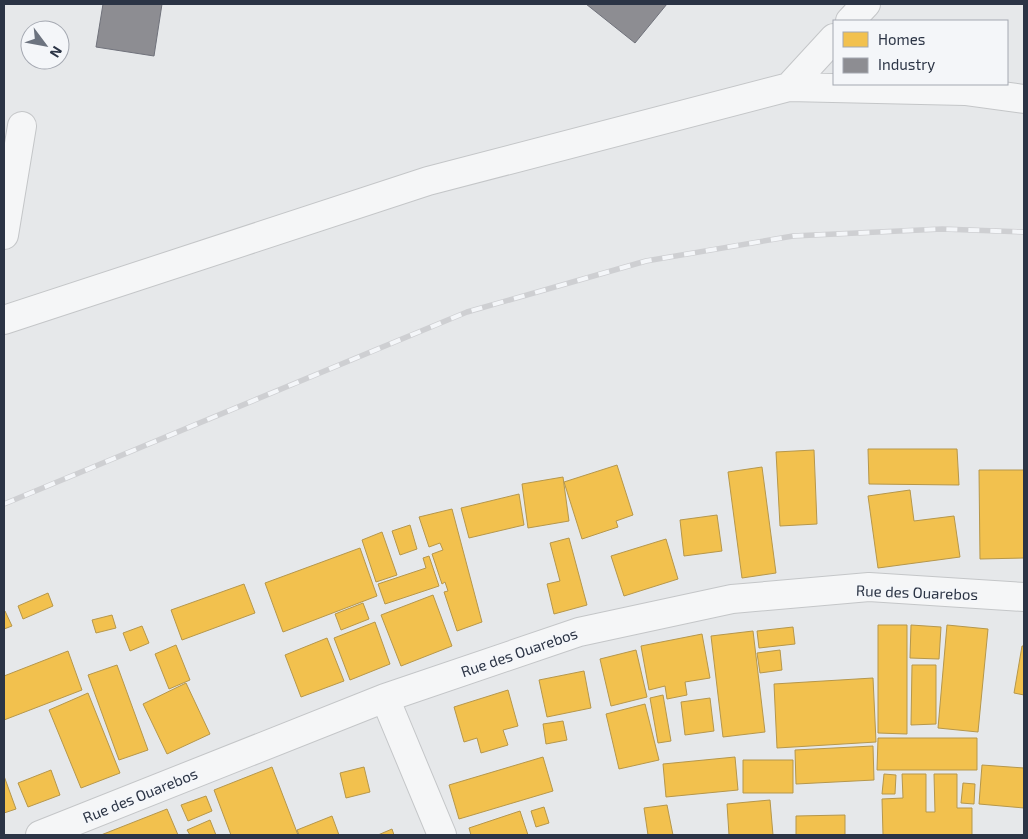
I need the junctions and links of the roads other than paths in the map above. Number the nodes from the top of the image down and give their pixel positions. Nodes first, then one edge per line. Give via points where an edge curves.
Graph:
1 (866, 4) edge
2 (851, 20) edge
3 (833, 39) edge
4 (789, 87) junction
5 (1024, 99) edge
6 (22, 126) dead end
7 (4, 235) edge
8 (4, 320) edge
9 (1024, 597) edge
10 (385, 698) junction
11 (40, 835) edge
12 (442, 835) edge

1 - 2 street
3 - 4 street
4 - 5 street via 965,91
4 - 8 street via 428,182
6 - 7 street
9 - 10 street, Rue des Ouarebos via 869,587 732,599 579,632
10 - 11 street, Rue des Ouarebos
10 - 12 street

